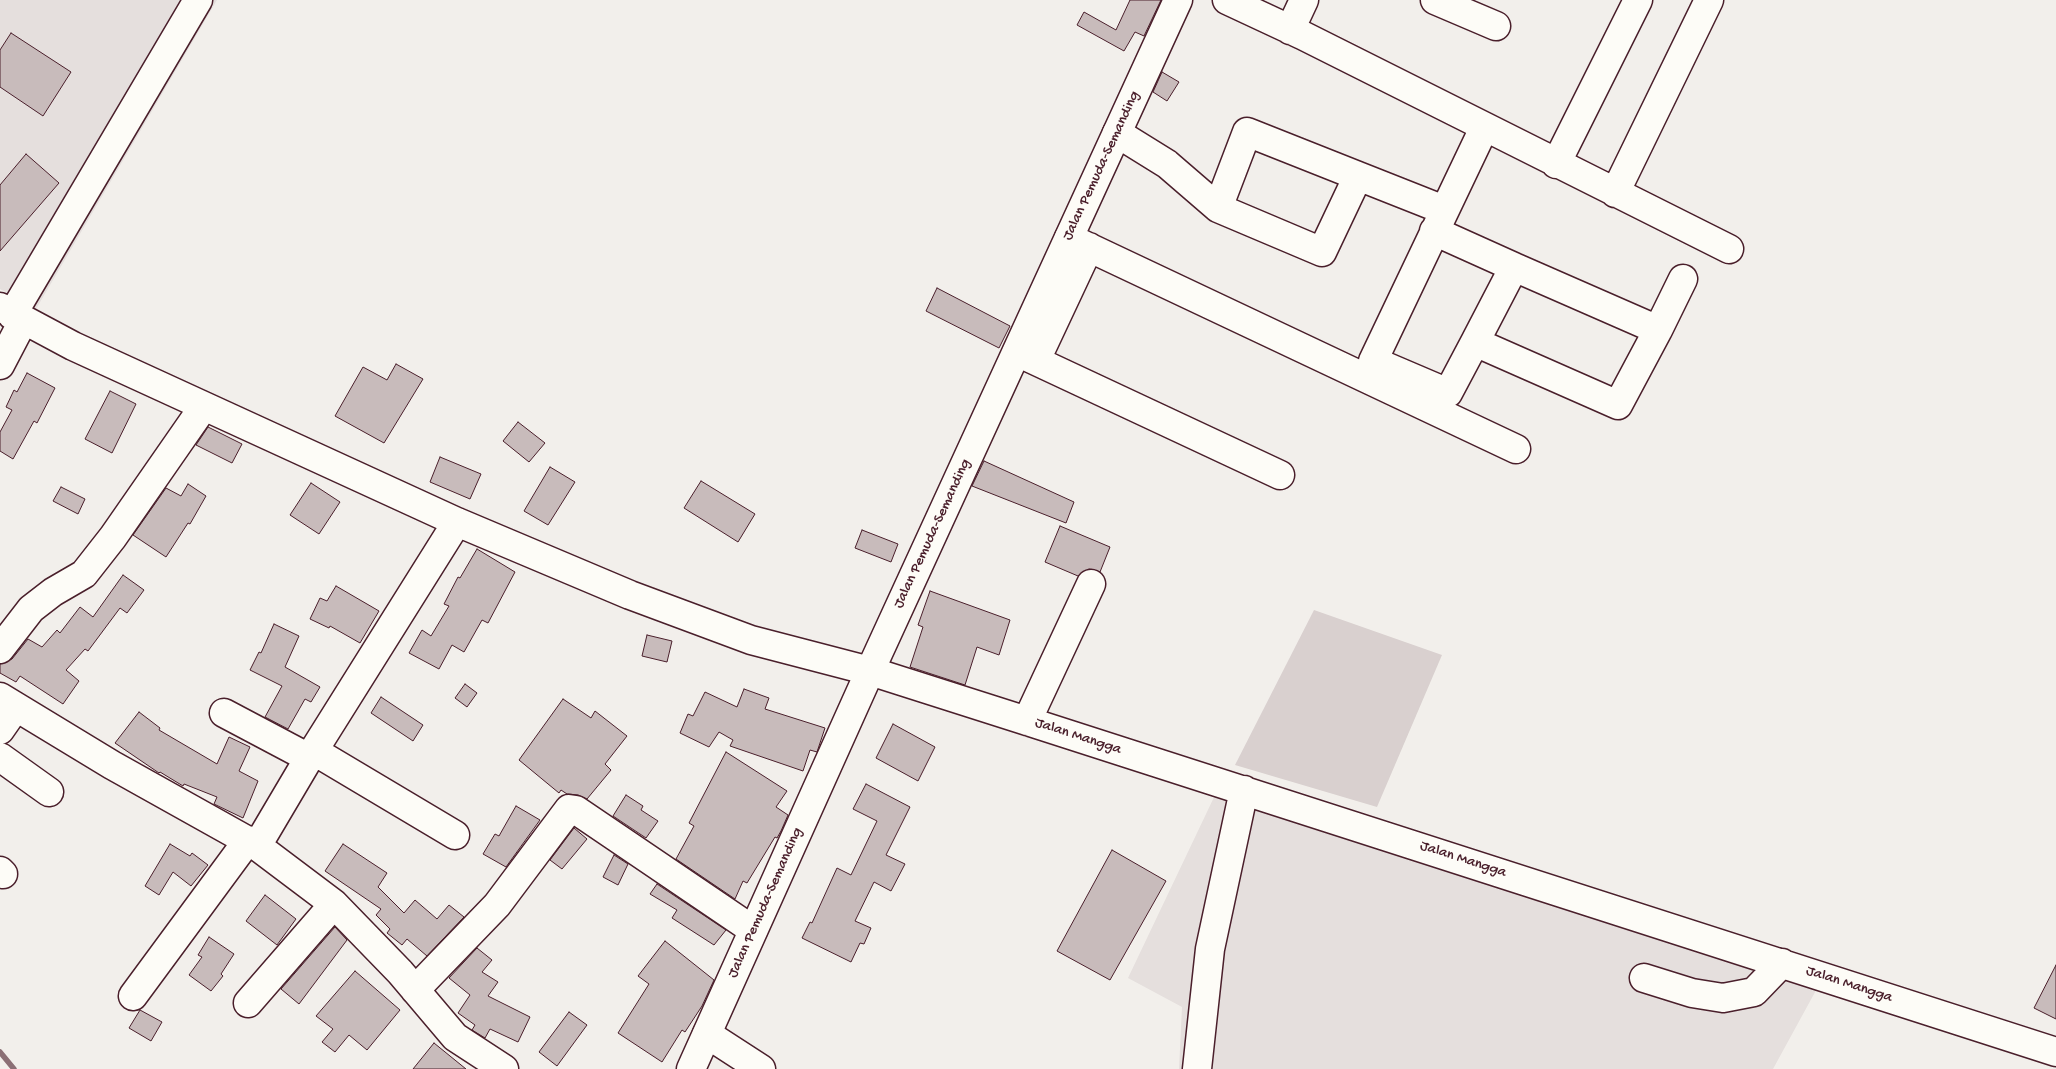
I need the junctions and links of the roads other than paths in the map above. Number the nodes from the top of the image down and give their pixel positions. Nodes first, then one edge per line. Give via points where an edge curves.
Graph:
1 (198, 0) edge
2 (1178, 0) edge
3 (1227, 0) edge
4 (1304, 0) edge
5 (1435, 0) edge
6 (1638, 0) edge
7 (1709, 0) edge
8 (1496, 26) dead end
9 (1290, 30) junction
10 (1484, 128) junction
11 (1117, 133) junction
12 (1556, 164) junction
13 (1358, 176) junction
14 (1615, 193) junction
15 (1218, 208) junction
16 (1439, 221) junction
17 (1079, 243) junction
18 (1729, 249) dead end
19 (1514, 267) junction
20 (1683, 279) dead end
21 (12, 314) edge
22 (1658, 330) junction
23 (1475, 342) junction
24 (1026, 356) junction
25 (0, 365) edge
26 (204, 406) junction
27 (1516, 449) dead end
28 (1280, 476) dead end
29 (457, 522) junction
30 (1091, 584) dead end
31 (0, 649) edge
32 (870, 671) junction
33 (8, 702) edge
34 (224, 714) dead end
35 (1028, 721) junction
36 (0, 730) edge
37 (311, 754) junction
38 (0, 758) edge
39 (1244, 790) junction
40 (49, 792) dead end
41 (455, 835) dead end
42 (252, 843) junction
43 (334, 904) junction
44 (753, 930) junction
45 (1782, 963) junction
46 (1644, 978) dead end
47 (415, 990) junction
48 (133, 996) dead end
49 (248, 1002) dead end
50 (707, 1034) junction
51 (2056, 1052) edge
52 (504, 1069) edge
53 (691, 1069) edge
54 (761, 1069) edge
55 (1198, 1069) edge

1 - 21 street
2 - 11 street, Jalan Pemuda-Semanding
3 - 9 street
4 - 9 street
5 - 8 street
6 - 12 street
7 - 14 street
9 - 10 street
10 - 12 street
10 - 16 street
11 - 15 street via 1167,164
11 - 17 street, Jalan Pemuda-Semanding
12 - 14 street
13 - 15 street via 1322,252
13 - 15 street via 1247,132
13 - 16 street
14 - 18 street
16 - 19 street
16 - 23 street via 1373,362 1448,393
17 - 24 street, Jalan Pemuda-Semanding
17 - 27 street
19 - 22 street
19 - 23 street
20 - 22 street
21 - 25 street
21 - 26 street, Jalan Mangga
22 - 23 street via 1618,405
24 - 28 street
24 - 32 street, Jalan Pemuda-Semanding
26 - 29 street, Jalan Mangga
26 - 31 street via 84,574 30,609
29 - 32 street, Jalan Mangga via 630,595 751,640
29 - 37 street
30 - 35 street
32 - 35 street, Jalan Mangga
32 - 44 street, Jalan Pemuda-Semanding
33 - 36 street
33 - 42 street via 112,765
34 - 37 street
35 - 39 street, Jalan Mangga
37 - 41 street
37 - 42 street
38 - 40 street
39 - 45 street, Jalan Mangga
39 - 55 street via 1210,949
42 - 43 street
42 - 48 street
43 - 47 street
43 - 49 street
44 - 47 street via 576,810 569,809 497,905
44 - 50 street, Jalan Pemuda-Semanding
45 - 46 street via 1754,992 1723,998 1692,993
45 - 51 street, Jalan Mangga
47 - 52 street via 455,1037
50 - 53 street, Jalan Pemuda-Semanding
50 - 54 street

